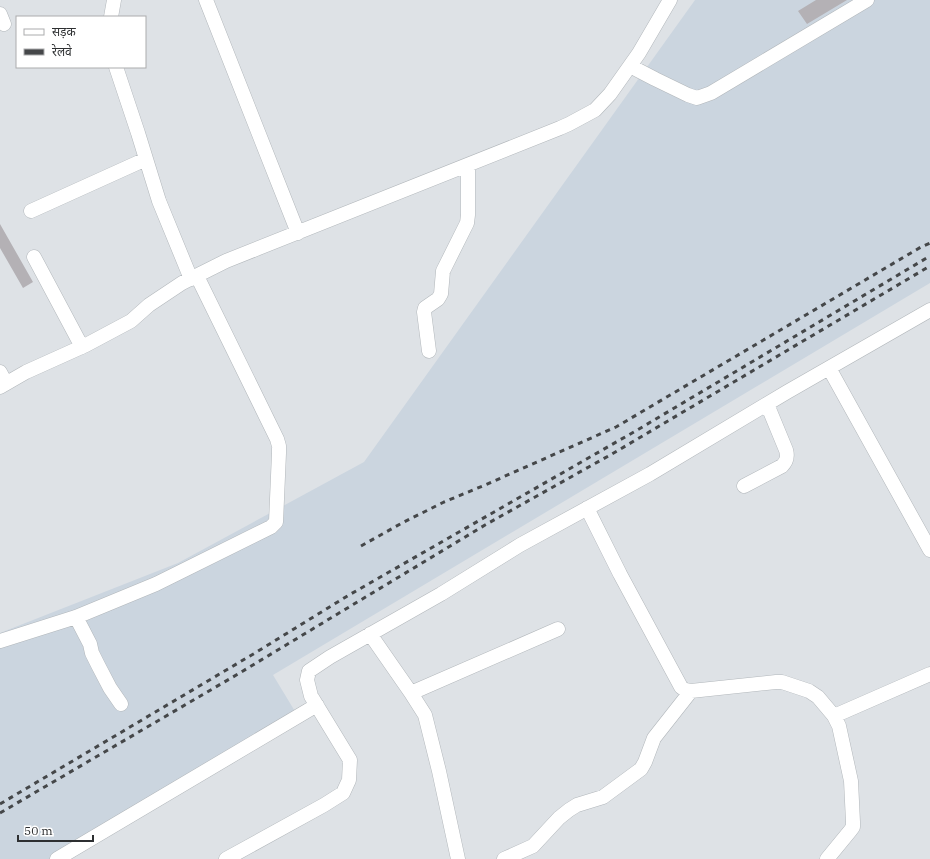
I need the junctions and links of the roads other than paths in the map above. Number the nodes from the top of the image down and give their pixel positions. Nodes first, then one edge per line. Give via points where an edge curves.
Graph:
1 (114, 0) edge
2 (206, 0) edge
3 (670, 0) edge
4 (867, 0) edge
5 (111, 16) edge
6 (630, 66) junction
7 (116, 68) edge
8 (146, 159) junction
9 (468, 165) junction
10 (30, 211) dead end
11 (298, 233) junction
12 (34, 257) dead end
13 (194, 277) junction
14 (930, 310) edge
15 (82, 347) junction
16 (429, 350) dead end
17 (829, 368) junction
18 (2, 381) edge
19 (767, 404) junction
20 (744, 486) dead end
21 (587, 508) junction
22 (930, 550) edge
23 (76, 617) junction
24 (558, 629) dead end
25 (370, 634) junction
26 (0, 642) edge
27 (930, 674) edge
28 (691, 691) junction
29 (411, 693) junction
30 (121, 704) dead end
31 (316, 705) junction
32 (834, 716) junction
33 (57, 859) edge
34 (226, 859) edge
35 (458, 859) edge
36 (504, 859) edge
37 (827, 859) edge

1 - 5 street
2 - 11 street
3 - 6 street
4 - 6 street via 711,93 697,98
6 - 9 street via 595,110 569,124
7 - 8 street
8 - 10 street
8 - 13 street via 159,201
9 - 11 street
9 - 16 street via 467,223 443,271 441,294 425,308 424,312
11 - 13 street via 226,261
12 - 15 street
13 - 15 street via 149,305 132,321
13 - 23 street via 242,366 277,439 279,453 276,522 271,527 172,577
14 - 17 street
15 - 18 street
17 - 19 street
17 - 22 street
19 - 20 street via 788,456 782,466
19 - 21 street via 650,474
21 - 25 street
21 - 28 street via 678,682 685,690
23 - 26 street
23 - 30 street via 100,670
24 - 29 street
25 - 29 street
25 - 31 street via 308,671 311,696
27 - 32 street
28 - 32 street via 782,682 810,691
28 - 36 street via 654,738 641,769 607,795 569,810 534,846
29 - 35 street via 424,715
31 - 33 street
31 - 34 street via 350,760 349,780 343,793
32 - 37 street via 839,726 851,781 853,827

